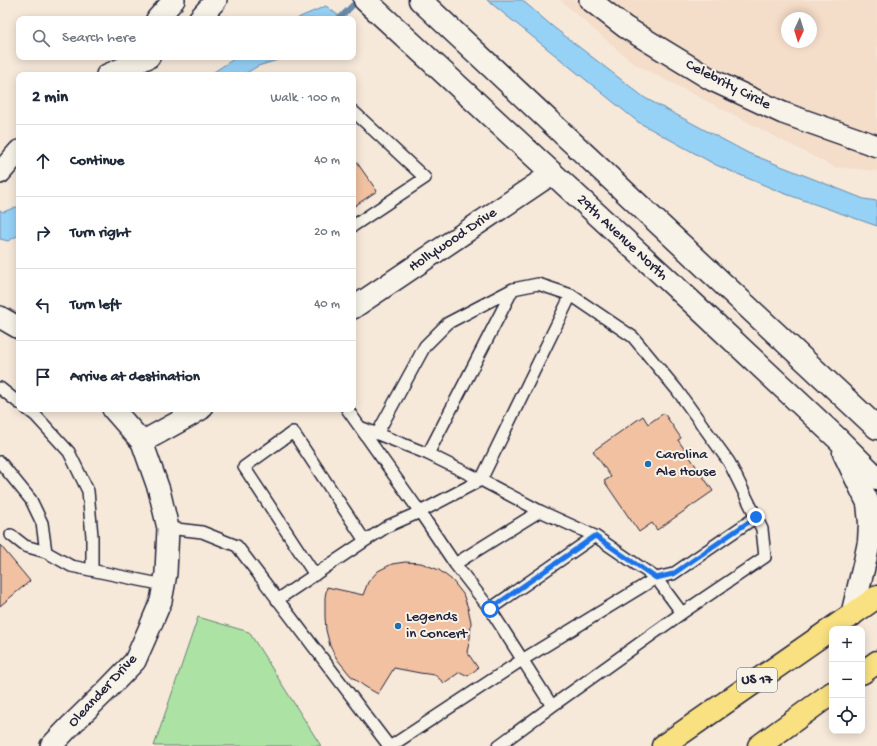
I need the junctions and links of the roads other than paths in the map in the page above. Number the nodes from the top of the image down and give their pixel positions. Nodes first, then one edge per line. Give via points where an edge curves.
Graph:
1 (174, 0) edge
2 (216, 0) edge
3 (365, 0) edge
4 (420, 0) edge
5 (590, 0) edge
6 (160, 16) edge
7 (202, 16) edge
8 (120, 60) edge
9 (142, 60) edge
10 (110, 72) edge
11 (114, 72) edge
12 (356, 114) edge
13 (877, 146) edge
14 (16, 154) edge
15 (0, 173) edge
16 (553, 173) junction
17 (356, 224) edge
18 (513, 289) junction
19 (571, 295) junction
20 (356, 306) edge
21 (0, 317) edge
22 (16, 326) edge
23 (0, 388) edge
24 (16, 401) edge
25 (31, 412) edge
26 (117, 412) edge
27 (196, 412) edge
28 (349, 412) edge
29 (360, 427) junction
30 (877, 428) edge
31 (377, 434) junction
32 (838, 439) junction
33 (142, 442) junction
34 (428, 454) junction
35 (0, 462) edge
36 (877, 478) edge
37 (481, 480) junction
38 (540, 511) junction
39 (420, 512) junction
40 (756, 517) junction
41 (168, 528) junction
42 (11, 535) dead end
43 (595, 536) junction
44 (365, 541) junction
45 (46, 552) junction
46 (455, 564) junction
47 (92, 569) junction
48 (315, 575) junction
49 (656, 578) junction
50 (164, 585) junction
51 (877, 597) edge
52 (278, 600) junction
53 (490, 609) junction
54 (682, 613) junction
55 (852, 615) junction
56 (522, 660) junction
57 (877, 662) edge
58 (865, 671) edge
59 (829, 695) edge
60 (552, 706) junction
61 (51, 746) edge
62 (390, 746) edge
63 (498, 746) edge
64 (663, 746) edge
65 (759, 746) edge

1 - 6 street
2 - 7 street
3 - 16 main road, 29th Avenue North
4 - 30 main road
5 - 13 street, Celebrity Circle via 625,27 712,80 784,114
8 - 10 street
9 - 11 street
12 - 17 lane via 425,178
14 - 15 street
16 - 20 street, Hollywood Drive
16 - 32 main road, 29th Avenue North
18 - 19 lane via 538,284
18 - 31 lane via 448,323 425,346
18 - 34 lane
19 - 37 lane
19 - 40 lane via 633,337 677,390 729,462
21 - 22 street
23 - 24 lane
25 - 47 lane via 69,452 88,491
26 - 33 street, Oleander Drive
27 - 33 street
28 - 29 lane
29 - 31 lane
29 - 39 lane
31 - 34 lane
32 - 36 main road, 29th Avenue North
32 - 55 main road via 868,503 870,524 869,542
33 - 41 street, Oleander Drive via 159,490
34 - 37 lane
35 - 45 lane via 31,500 42,523
37 - 38 lane
37 - 39 lane
38 - 43 lane
38 - 46 lane
39 - 44 lane via 388,526
39 - 46 lane
40 - 49 lane via 673,574
40 - 54 lane via 762,529 765,557
41 - 50 street, Oleander Drive
41 - 52 lane via 202,532 237,546
42 - 45 lane via 25,546
43 - 49 lane
43 - 53 lane
44 - 48 lane
44 - 48 lane via 292,432 244,467
45 - 47 lane via 71,566
46 - 53 lane
47 - 50 lane
48 - 52 lane
49 - 54 lane
49 - 56 lane
50 - 61 street, Oleander Drive via 135,661
51 - 55 highway, US 17
52 - 62 lane
53 - 56 lane
54 - 60 lane
55 - 64 highway, US 17
56 - 60 lane
56 - 62 lane
57 - 58 highway
59 - 65 highway
60 - 63 lane

